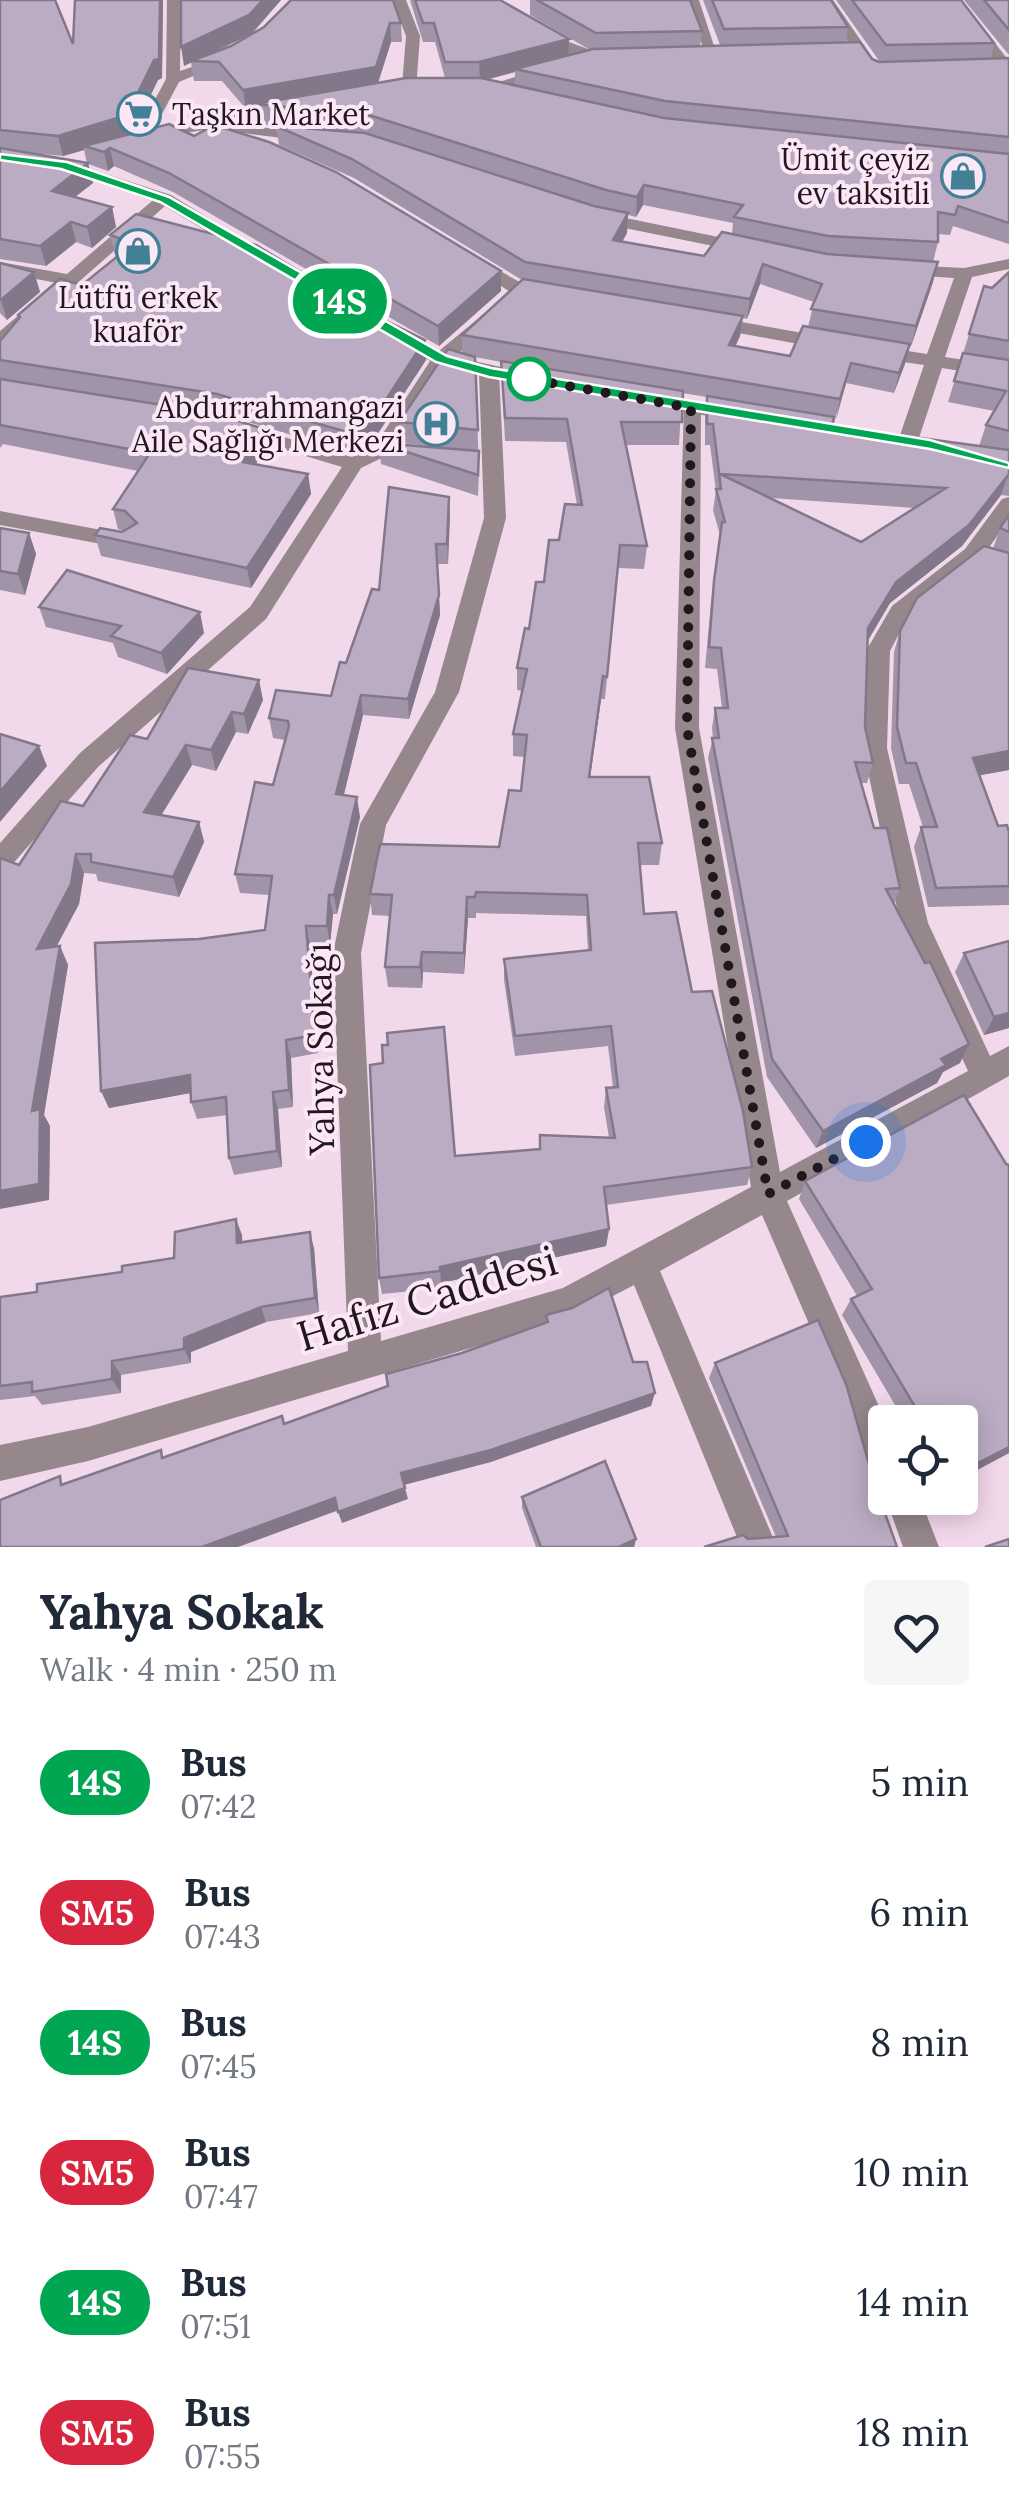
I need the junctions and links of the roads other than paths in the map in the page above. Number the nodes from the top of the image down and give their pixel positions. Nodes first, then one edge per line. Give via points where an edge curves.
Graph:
1 (174, 0) edge
2 (399, 0) edge
3 (692, 0) edge
4 (826, 0) edge
5 (954, 0) edge
6 (496, 4) edge
7 (520, 7) edge
8 (844, 53) edge
9 (862, 53) junction
10 (235, 55) edge
11 (713, 55) junction
12 (732, 55) edge
13 (696, 56) edge
14 (626, 58) edge
15 (592, 60) junction
16 (989, 70) edge
17 (1008, 70) edge
18 (895, 72) edge
19 (173, 79) junction
20 (409, 89) junction
21 (427, 89) edge
22 (464, 90) edge
23 (482, 90) junction
24 (374, 94) edge
25 (518, 98) edge
26 (304, 105) edge
27 (214, 126) junction
28 (332, 140) edge
29 (276, 152) edge
30 (94, 154) edge
31 (0, 158) edge
32 (62, 165) junction
33 (165, 199) junction
34 (583, 212) edge
35 (766, 252) edge
36 (462, 254) edge
37 (1009, 264) edge
38 (0, 267) edge
39 (884, 268) edge
40 (286, 270) edge
41 (964, 273) junction
42 (70, 280) junction
43 (518, 289) junction
44 (556, 295) edge
45 (688, 318) edge
46 (382, 326) edge
47 (0, 341) edge
48 (442, 359) junction
49 (932, 362) junction
50 (489, 372) junction
51 (1009, 374) edge
52 (563, 385) edge
53 (636, 398) edge
54 (691, 408) junction
55 (759, 419) edge
56 (202, 421) edge
57 (930, 444) edge
58 (354, 464) junction
59 (1009, 504) edge
60 (0, 518) edge
61 (128, 542) edge
62 (0, 861) edge
63 (985, 1076) edge
64 (980, 1122) edge
65 (768, 1194) junction
66 (641, 1264) junction
67 (366, 1363) junction
68 (868, 1421) edge
69 (0, 1462) edge
70 (909, 1515) edge
71 (759, 1547) edge
72 (921, 1547) edge

1 - 19 street
2 - 20 street via 413,36
3 - 11 street
4 - 9 street
5 - 17 street
6 - 7 street
6 - 15 street
8 - 9 street
9 - 18 street via 876,73
10 - 19 street
11 - 12 street
11 - 13 street
14 - 15 street
15 - 23 street
16 - 17 street
19 - 27 street via 134,141
20 - 21 street
20 - 24 street
22 - 23 street
23 - 25 street
26 - 27 street
27 - 28 street
27 - 29 street
30 - 32 street
31 - 32 street
32 - 33 street
33 - 40 street
33 - 42 street
34 - 35 street
36 - 43 street
37 - 41 street
38 - 42 street
39 - 41 street
41 - 49 street
42 - 47 street
43 - 44 street
43 - 48 street
45 - 49 street
46 - 48 street
48 - 50 street
48 - 58 street via 390,452
49 - 51 street
49 - 57 street via 898,440
50 - 52 street
50 - 67 street, Yahya Sokağı via 480,461 494,518 447,692 374,824 347,954
53 - 54 street
54 - 55 street
54 - 65 street via 687,728
56 - 58 street
58 - 62 street via 258,613 90,760
59 - 63 street via 982,557 900,612 878,652 875,748 914,923
60 - 61 street
63 - 64 street
63 - 65 street, Hafız Caddesi
65 - 66 street, Hafız Caddesi
65 - 68 street
66 - 67 street, Hafız Caddesi via 569,1303
66 - 71 street
67 - 69 street, Hafız Caddesi via 88,1444
70 - 72 street

